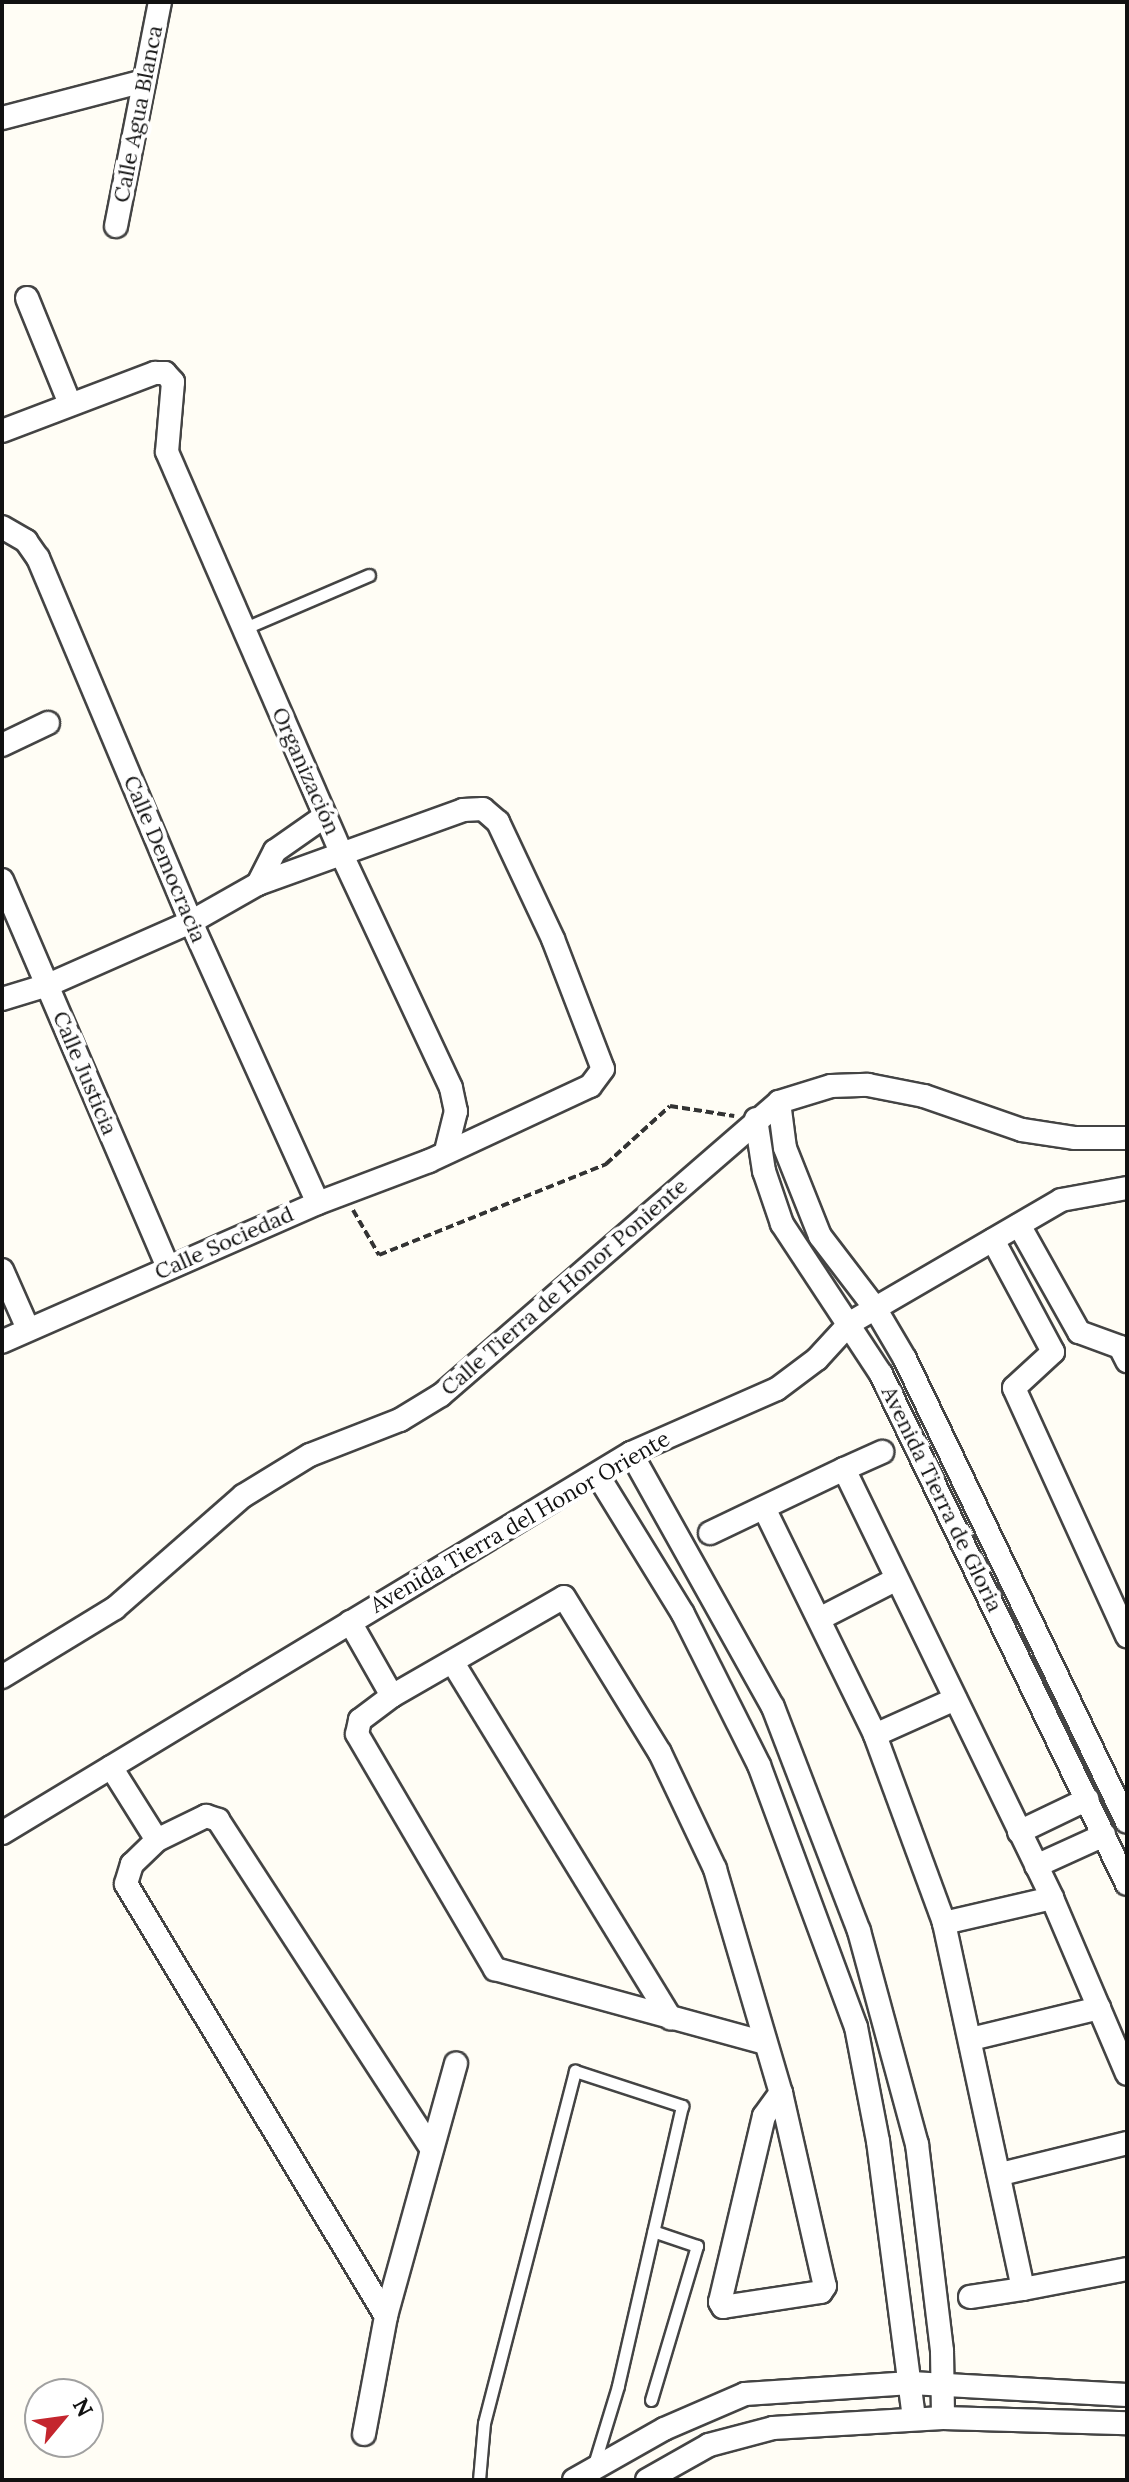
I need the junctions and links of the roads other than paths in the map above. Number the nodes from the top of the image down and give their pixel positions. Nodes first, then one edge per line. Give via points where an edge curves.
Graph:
1 (160, 2) edge
2 (144, 81) junction
3 (2, 118) edge
4 (116, 226) dead end
5 (27, 298) dead end
6 (70, 404) junction
7 (2, 431) edge
8 (2, 527) edge
9 (369, 575) dead end
10 (243, 629) junction
11 (48, 723) dead end
12 (2, 745) edge
13 (325, 816) junction
14 (342, 855) junction
15 (2, 880) edge
16 (258, 884) junction
17 (191, 922) junction
18 (48, 985) junction
19 (2, 999) edge
20 (779, 1102) junction
21 (756, 1119) junction
22 (1127, 1138) edge
23 (447, 1148) junction
24 (1127, 1188) edge
25 (318, 1203) junction
26 (1019, 1225) junction
27 (993, 1240) junction
28 (168, 1268) junction
29 (2, 1270) edge
30 (875, 1308) junction
31 (850, 1323) junction
32 (28, 1329) junction
33 (2, 1342) edge
34 (1127, 1361) edge
35 (882, 1452) dead end
36 (631, 1453) junction
37 (844, 1469) junction
38 (597, 1474) junction
39 (764, 1508) junction
40 (710, 1533) dead end
41 (897, 1579) junction
42 (821, 1618) junction
43 (350, 1622) junction
44 (1127, 1636) edge
45 (453, 1663) junction
46 (2, 1677) edge
47 (392, 1696) junction
48 (955, 1699) junction
49 (875, 1735) junction
50 (111, 1767) junction
51 (1088, 1799) junction
52 (1127, 1822) edge
53 (1019, 1832) junction
54 (2, 1833) edge
55 (1104, 1835) junction
56 (157, 1840) junction
57 (1036, 1866) junction
58 (1127, 1884) edge
59 (1052, 1898) junction
60 (944, 1923) junction
61 (1099, 2008) junction
62 (671, 2019) junction
63 (971, 2039) junction
64 (765, 2043) junction
65 (456, 2064) dead end
66 (1127, 2074) edge
67 (781, 2093) junction
68 (1127, 2143) edge
69 (432, 2149) junction
70 (1001, 2174) junction
71 (653, 2231) junction
72 (1127, 2269) edge
73 (1023, 2289) junction
74 (970, 2297) dead end
75 (386, 2316) junction
76 (911, 2383) junction
77 (944, 2385) junction
78 (1127, 2395) edge
79 (651, 2400) dead end
80 (943, 2418) junction
81 (914, 2419) junction
82 (1127, 2423) edge
83 (664, 2429) junction
84 (364, 2434) dead end
85 (640, 2442) junction
86 (668, 2474) edge
87 (582, 2476) edge
88 (479, 2480) edge
89 (646, 2480) edge

1 - 2 street, Calle Agua Blanca
2 - 3 street
2 - 4 street, Calle Agua Blanca
5 - 6 street
6 - 7 street
6 - 10 street, Organización via 170,382 167,452
8 - 17 street, Calle Democracia via 26,541 38,558
9 - 10 lane
10 - 13 street, Organización
11 - 12 street
13 - 14 street, Organización
13 - 16 street via 275,851
14 - 16 street
14 - 23 street, Organización via 451,1088 456,1111
14 - 23 street, Calle Sociedad via 463,810 483,809 498,822 553,939 603,1069 590,1086
15 - 18 street, Calle Justicia
16 - 17 street
17 - 18 street
17 - 25 street, Calle Democracia
18 - 19 street
18 - 28 street, Calle Justicia
20 - 21 street, Calle Tierra de Honor Poniente
20 - 22 street, Calle Tierra de Honor Poniente via 831,1086 868,1085 924,1096 1022,1130
20 - 30 street, Avenida Tierra de Gloria via 799,1193 820,1236
21 - 31 street, Avenida Tierra de Gloria via 764,1171 782,1224
21 - 46 street, Calle Tierra de Honor Poniente via 441,1395 400,1420 310,1455 253,1489 115,1608
23 - 25 street, Calle Sociedad via 429,1161
24 - 26 street, Avenida Tierra del Honor Oriente via 1075,1195
25 - 28 street, Calle Sociedad
26 - 27 street, Avenida Tierra del Honor Oriente
26 - 34 street via 1079,1332 1120,1347
27 - 30 street, Avenida Tierra del Honor Oriente
27 - 44 street via 1053,1352 1014,1388
28 - 32 street, Calle Sociedad
29 - 32 street
30 - 31 street, Avenida Tierra del Honor Oriente
30 - 52 street, Avenida Tierra de Gloria via 905,1359
31 - 36 street, Avenida Tierra del Honor Oriente via 817,1359 777,1389
31 - 51 street, Avenida Tierra de Gloria via 881,1374
32 - 33 street, Calle Sociedad
35 - 37 street
36 - 38 street, Avenida Tierra del Honor Oriente
36 - 77 street via 773,1707 859,1931 917,2144
37 - 39 street
37 - 41 street
38 - 43 street, Avenida Tierra del Honor Oriente
38 - 76 street via 690,1628 759,1765 816,1909 856,2027 878,2141
39 - 40 street
39 - 42 street
41 - 42 street
41 - 48 street
42 - 49 street
43 - 47 street
43 - 50 street, Avenida Tierra del Honor Oriente
45 - 47 street
45 - 62 street
45 - 64 street via 560,1597 568,1599 660,1753 715,1869
47 - 62 street via 360,1720 357,1734 495,1969
48 - 49 street
48 - 53 street
49 - 60 street
50 - 54 street, Avenida Tierra del Honor Oriente
50 - 56 street
51 - 53 street
51 - 55 street, Avenida Tierra de Gloria
53 - 57 street
55 - 57 street
55 - 58 street, Avenida Tierra de Gloria
56 - 69 street via 206,1816 218,1820
56 - 75 street via 132,1864 126,1884
57 - 59 street
59 - 60 street
59 - 61 street
60 - 63 street
61 - 63 street
61 - 66 street
62 - 64 street
63 - 70 street
64 - 67 street
65 - 69 street
67 - 67 street via 824,2290 723,2307 764,2116
68 - 70 street
69 - 75 street
70 - 73 street
71 - 79 lane via 697,2246
71 - 87 lane via 618,2386
71 - 88 lane via 682,2106 575,2071 484,2423
72 - 73 street
73 - 74 street
75 - 84 street
76 - 77 street
76 - 81 street
76 - 83 street via 745,2394 718,2401
77 - 78 street
77 - 80 street
80 - 81 street
80 - 82 street
81 - 86 street via 739,2434
83 - 85 street
83 - 86 street
85 - 87 street
85 - 89 street
86 - 89 street

